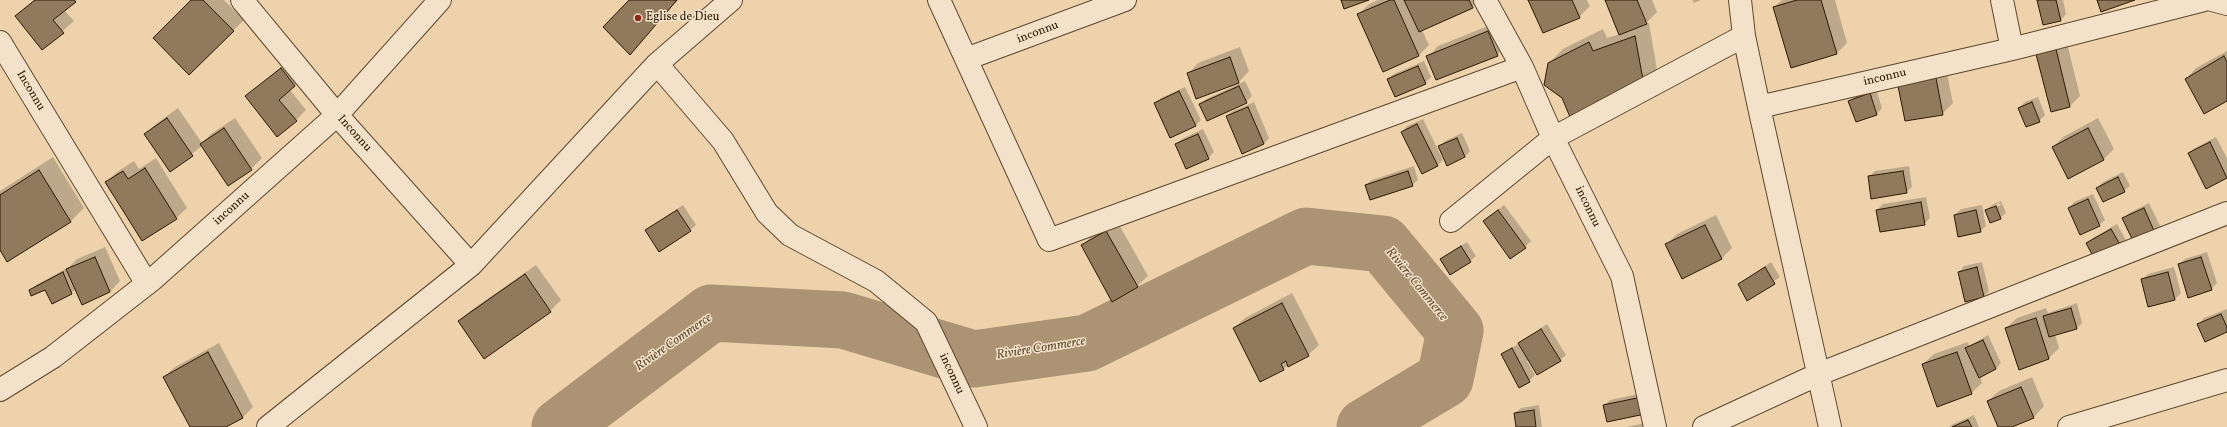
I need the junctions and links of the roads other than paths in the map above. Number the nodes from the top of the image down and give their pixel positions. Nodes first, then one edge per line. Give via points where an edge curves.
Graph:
1 (242, 0) edge
2 (440, 0) edge
3 (731, 0) edge
4 (939, 0) edge
5 (1485, 0) edge
6 (1740, 0) edge
7 (2002, 0) edge
8 (2204, 0) edge
9 (2212, 0) edge
10 (1114, 2) edge
11 (2227, 4) edge
12 (1744, 36) junction
13 (0, 42) edge
14 (2012, 49) junction
15 (966, 60) junction
16 (657, 64) junction
17 (1522, 67) junction
18 (1759, 108) junction
19 (337, 115) junction
20 (1553, 138) junction
21 (2227, 213) edge
22 (1452, 221) dead end
23 (472, 265) junction
24 (147, 284) junction
25 (1819, 374) junction
26 (2227, 380) edge
27 (0, 390) edge
28 (268, 427) edge
29 (976, 427) edge
30 (1655, 427) edge
31 (1704, 427) edge
32 (1830, 427) edge
33 (2069, 427) edge

1 - 19 street, Inconnu
2 - 19 street, inconnu
3 - 16 street
4 - 15 street
5 - 17 street, inconnu
6 - 12 street
7 - 14 street
8 - 14 street, inconnu
9 - 11 street
10 - 15 street, inconnu
12 - 18 street
12 - 20 street
13 - 24 street, Inconnu
14 - 18 street, inconnu
15 - 17 street via 1049,240
16 - 23 street
16 - 29 street, inconnu via 723,141 767,213 790,235 876,281 926,322
17 - 20 street, inconnu
18 - 25 street
19 - 23 street, Inconnu
19 - 24 street, inconnu
20 - 22 street
20 - 30 street, inconnu via 1622,276
21 - 25 street
23 - 28 street
24 - 27 street, inconnu via 53,356
25 - 31 street
25 - 32 street
26 - 33 street

